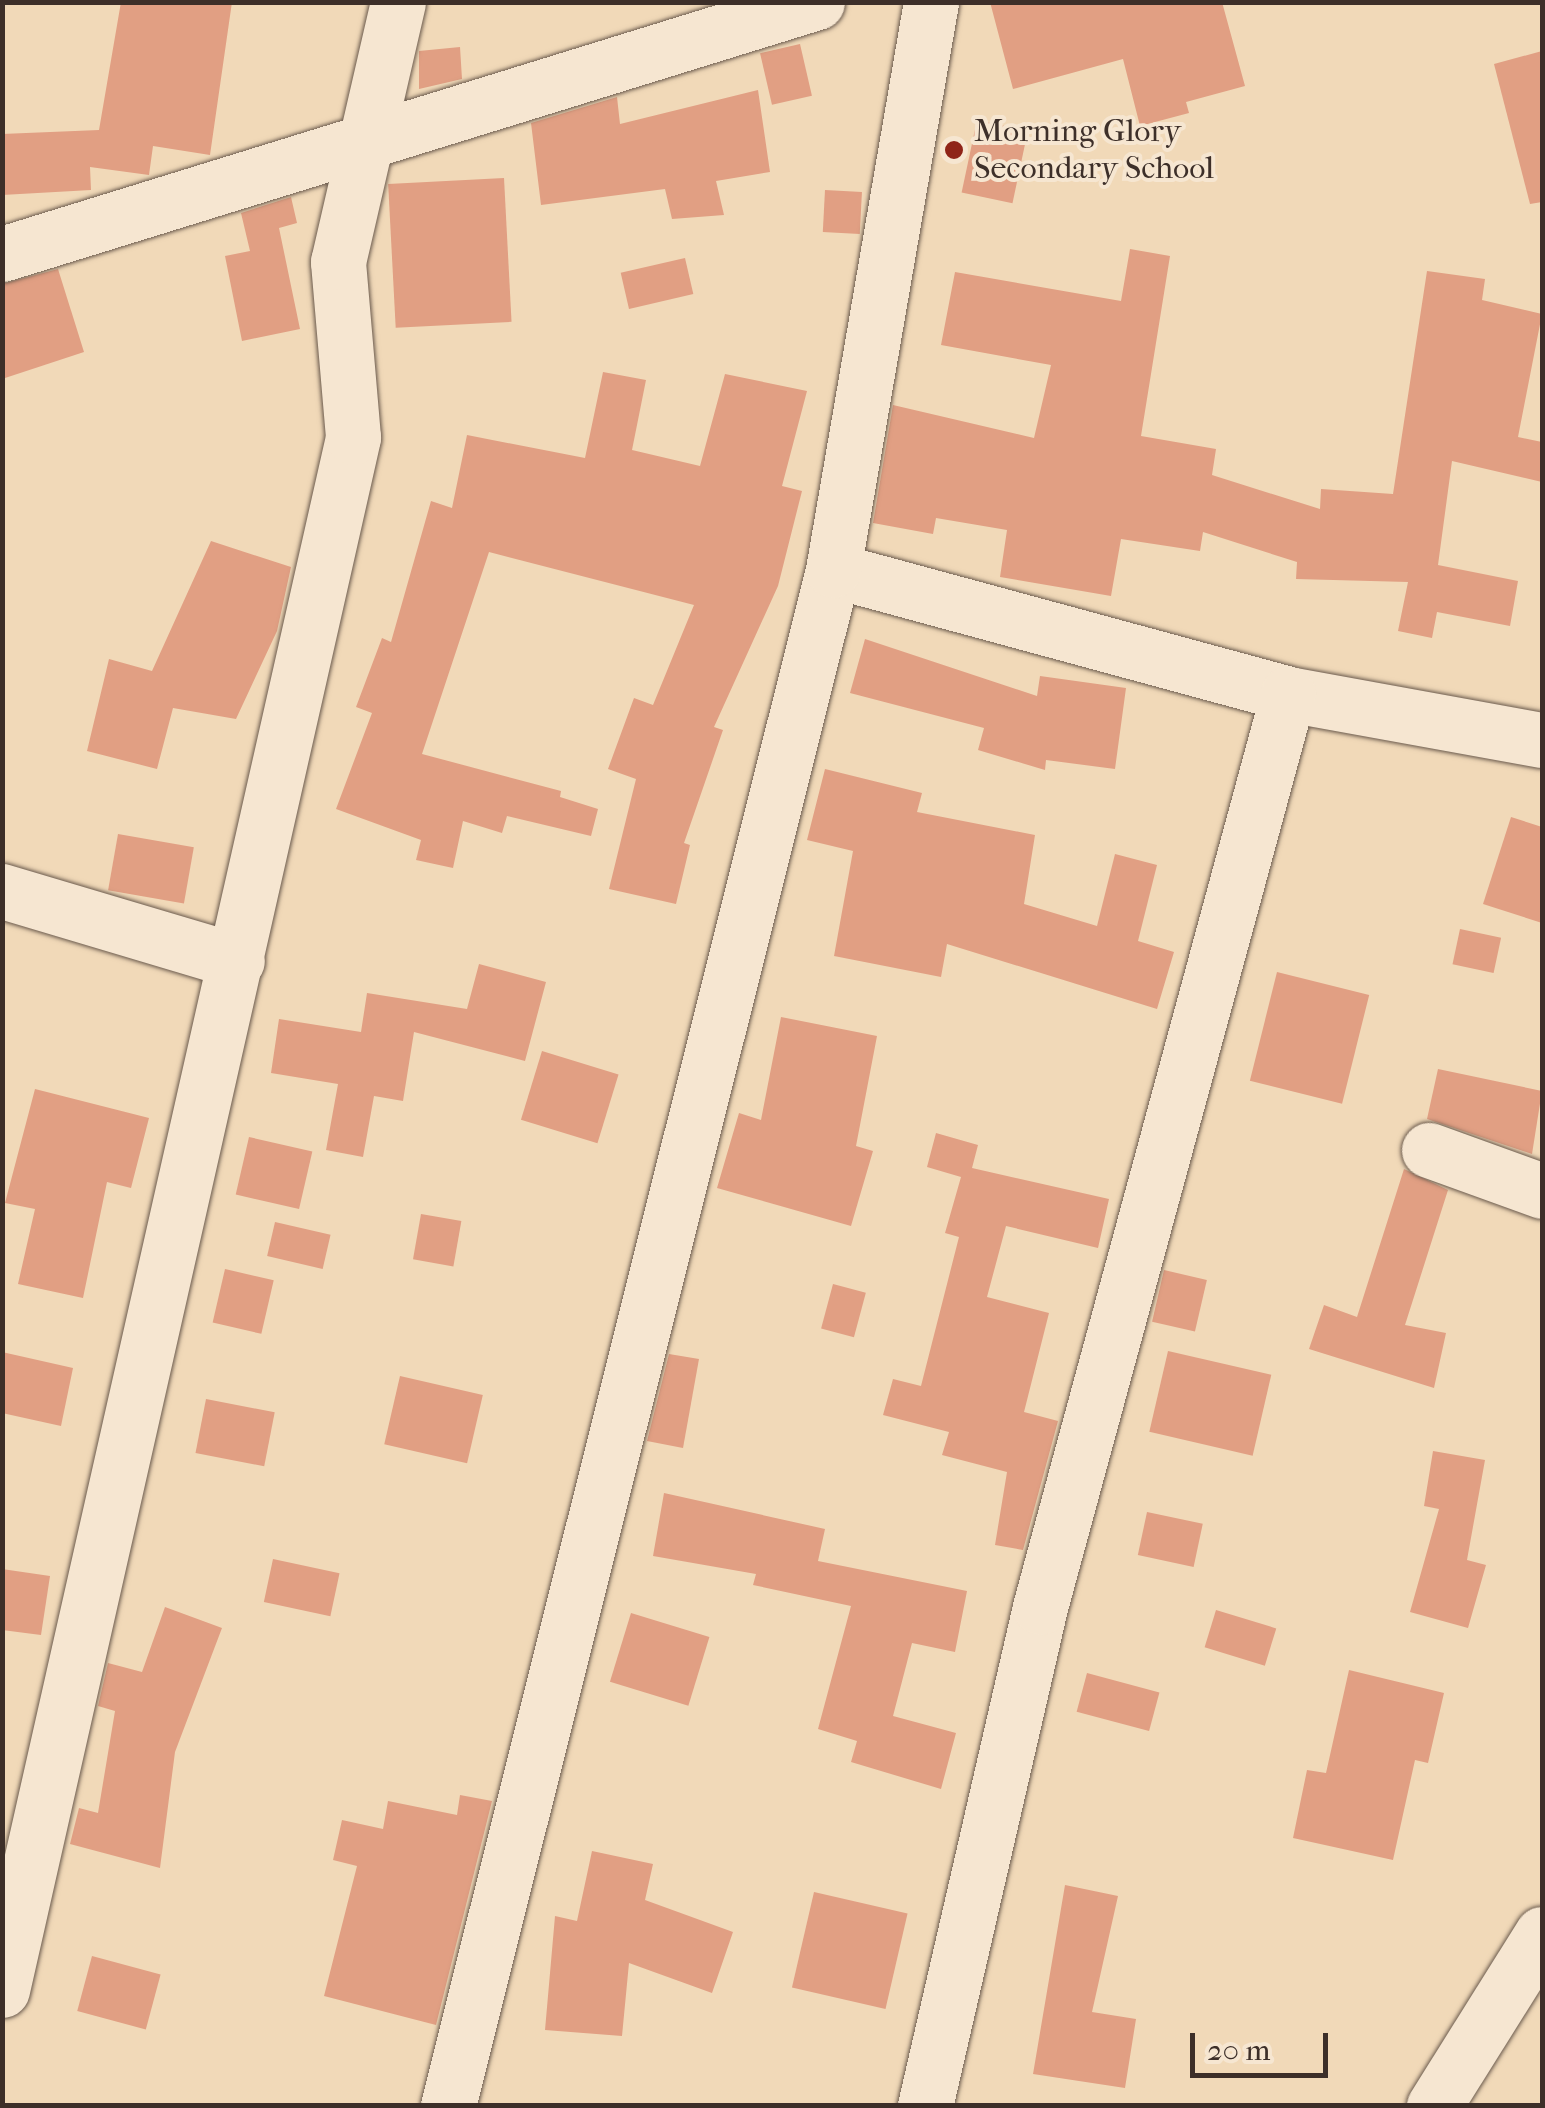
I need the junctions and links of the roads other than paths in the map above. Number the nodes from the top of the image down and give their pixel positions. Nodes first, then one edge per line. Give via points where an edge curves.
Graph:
1 (398, 2) edge
2 (817, 2) edge
3 (930, 2) edge
4 (365, 144) junction
5 (2, 254) edge
6 (833, 570) junction
7 (1288, 694) junction
8 (1542, 740) edge
9 (2, 891) edge
10 (237, 961) junction
11 (1429, 1150) dead end
12 (1542, 1190) edge
13 (1542, 1934) edge
14 (2, 1990) edge
15 (448, 2106) edge
16 (925, 2106) edge
17 (1434, 2106) edge

1 - 4 street
2 - 4 street
3 - 6 street
4 - 5 street
4 - 10 street via 338,262 353,437
6 - 7 street
6 - 15 street
7 - 8 street
7 - 16 street via 1040,1607
9 - 10 street
10 - 14 street
11 - 12 street
13 - 17 street

